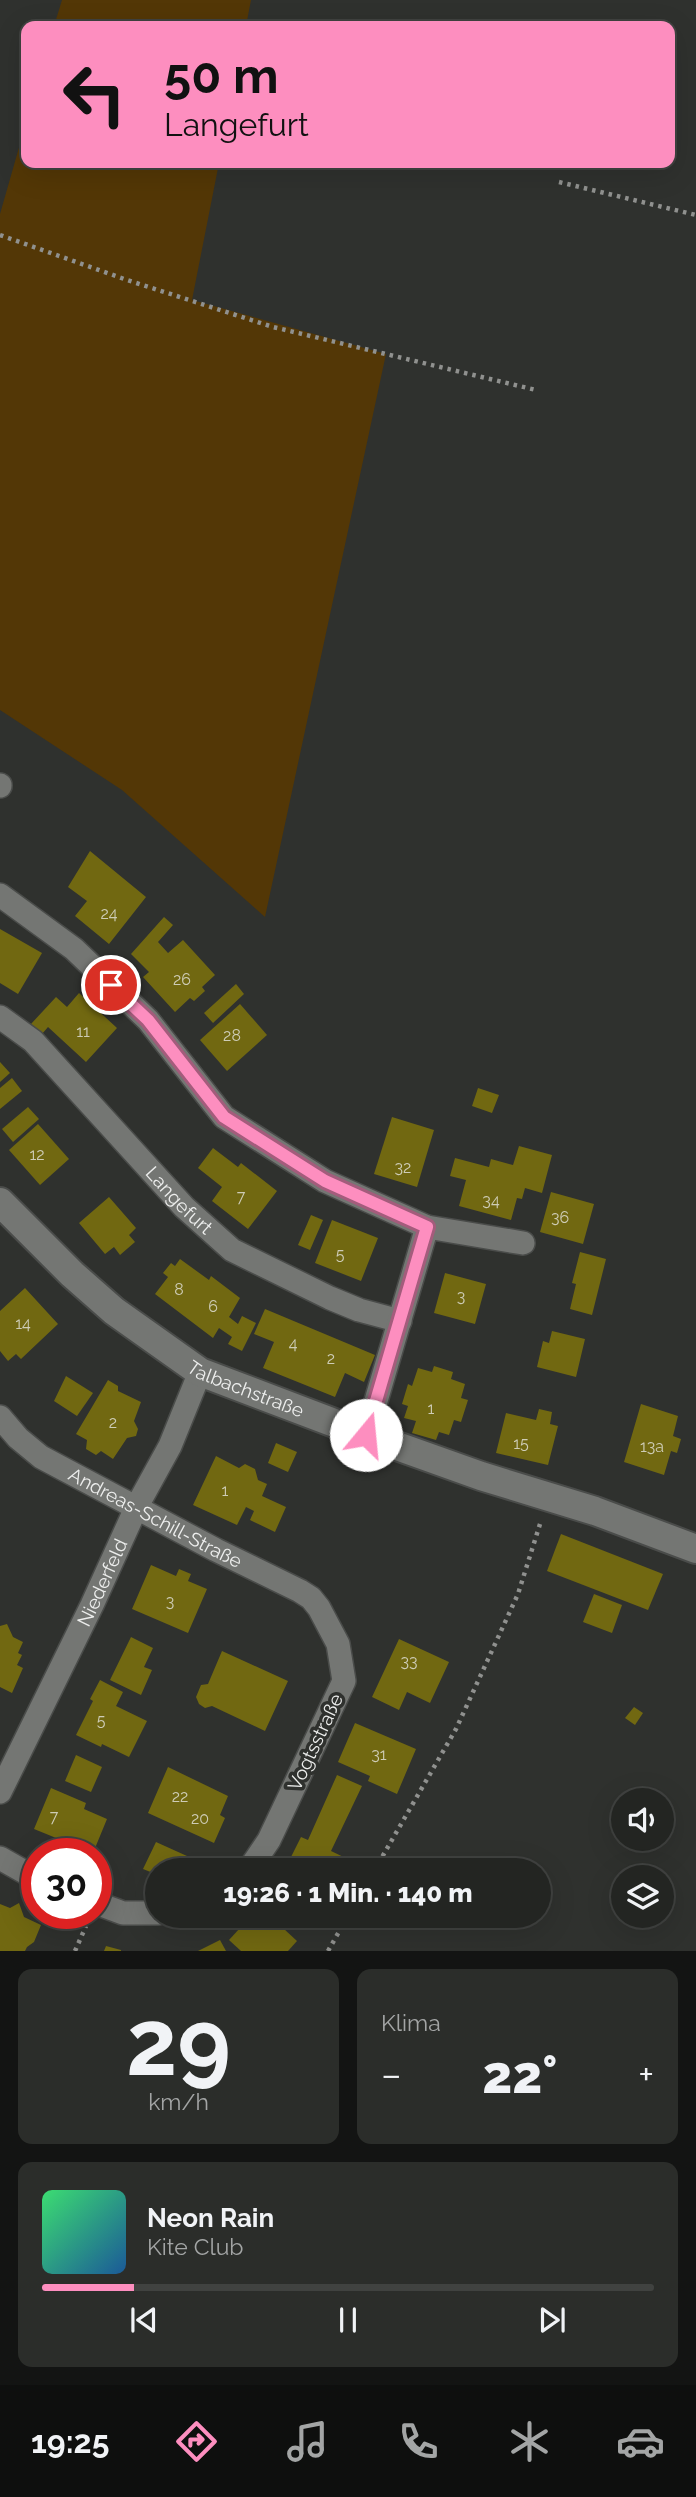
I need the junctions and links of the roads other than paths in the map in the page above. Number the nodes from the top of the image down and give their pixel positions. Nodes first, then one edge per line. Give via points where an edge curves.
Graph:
1 (0, 895) edge
2 (0, 1017) edge
3 (0, 1202) edge
4 (427, 1227) junction
5 (523, 1243) dead end
6 (400, 1321) junction
7 (200, 1372) junction
8 (0, 1417) edge
9 (366, 1435) junction
10 (137, 1506) junction
11 (696, 1549) edge
12 (319, 1608) joint
13 (0, 1792) edge
14 (0, 1858) edge
15 (257, 1858) edge
16 (21, 1870) edge
17 (112, 1909) edge
18 (145, 1913) edge

1 - 4 street via 74,949 148,1020 224,1117 325,1181
2 - 6 street, Langefurt via 33,1041 184,1208 232,1250 330,1298
3 - 7 street, Talbachstraße via 114,1311
4 - 5 street
4 - 6 street
6 - 9 street
7 - 9 street, Talbachstraße
7 - 10 street, Niederfeld via 170,1446
8 - 10 street, Andreas-Schill-Straße via 41,1457
9 - 11 street, Talbachstraße
10 - 12 street, Andreas-Schill-Straße via 300,1591
10 - 13 street, Niederfeld
12 - 15 street, Vogtsstraße via 338,1644 344,1681 270,1840
14 - 16 street
17 - 18 street

